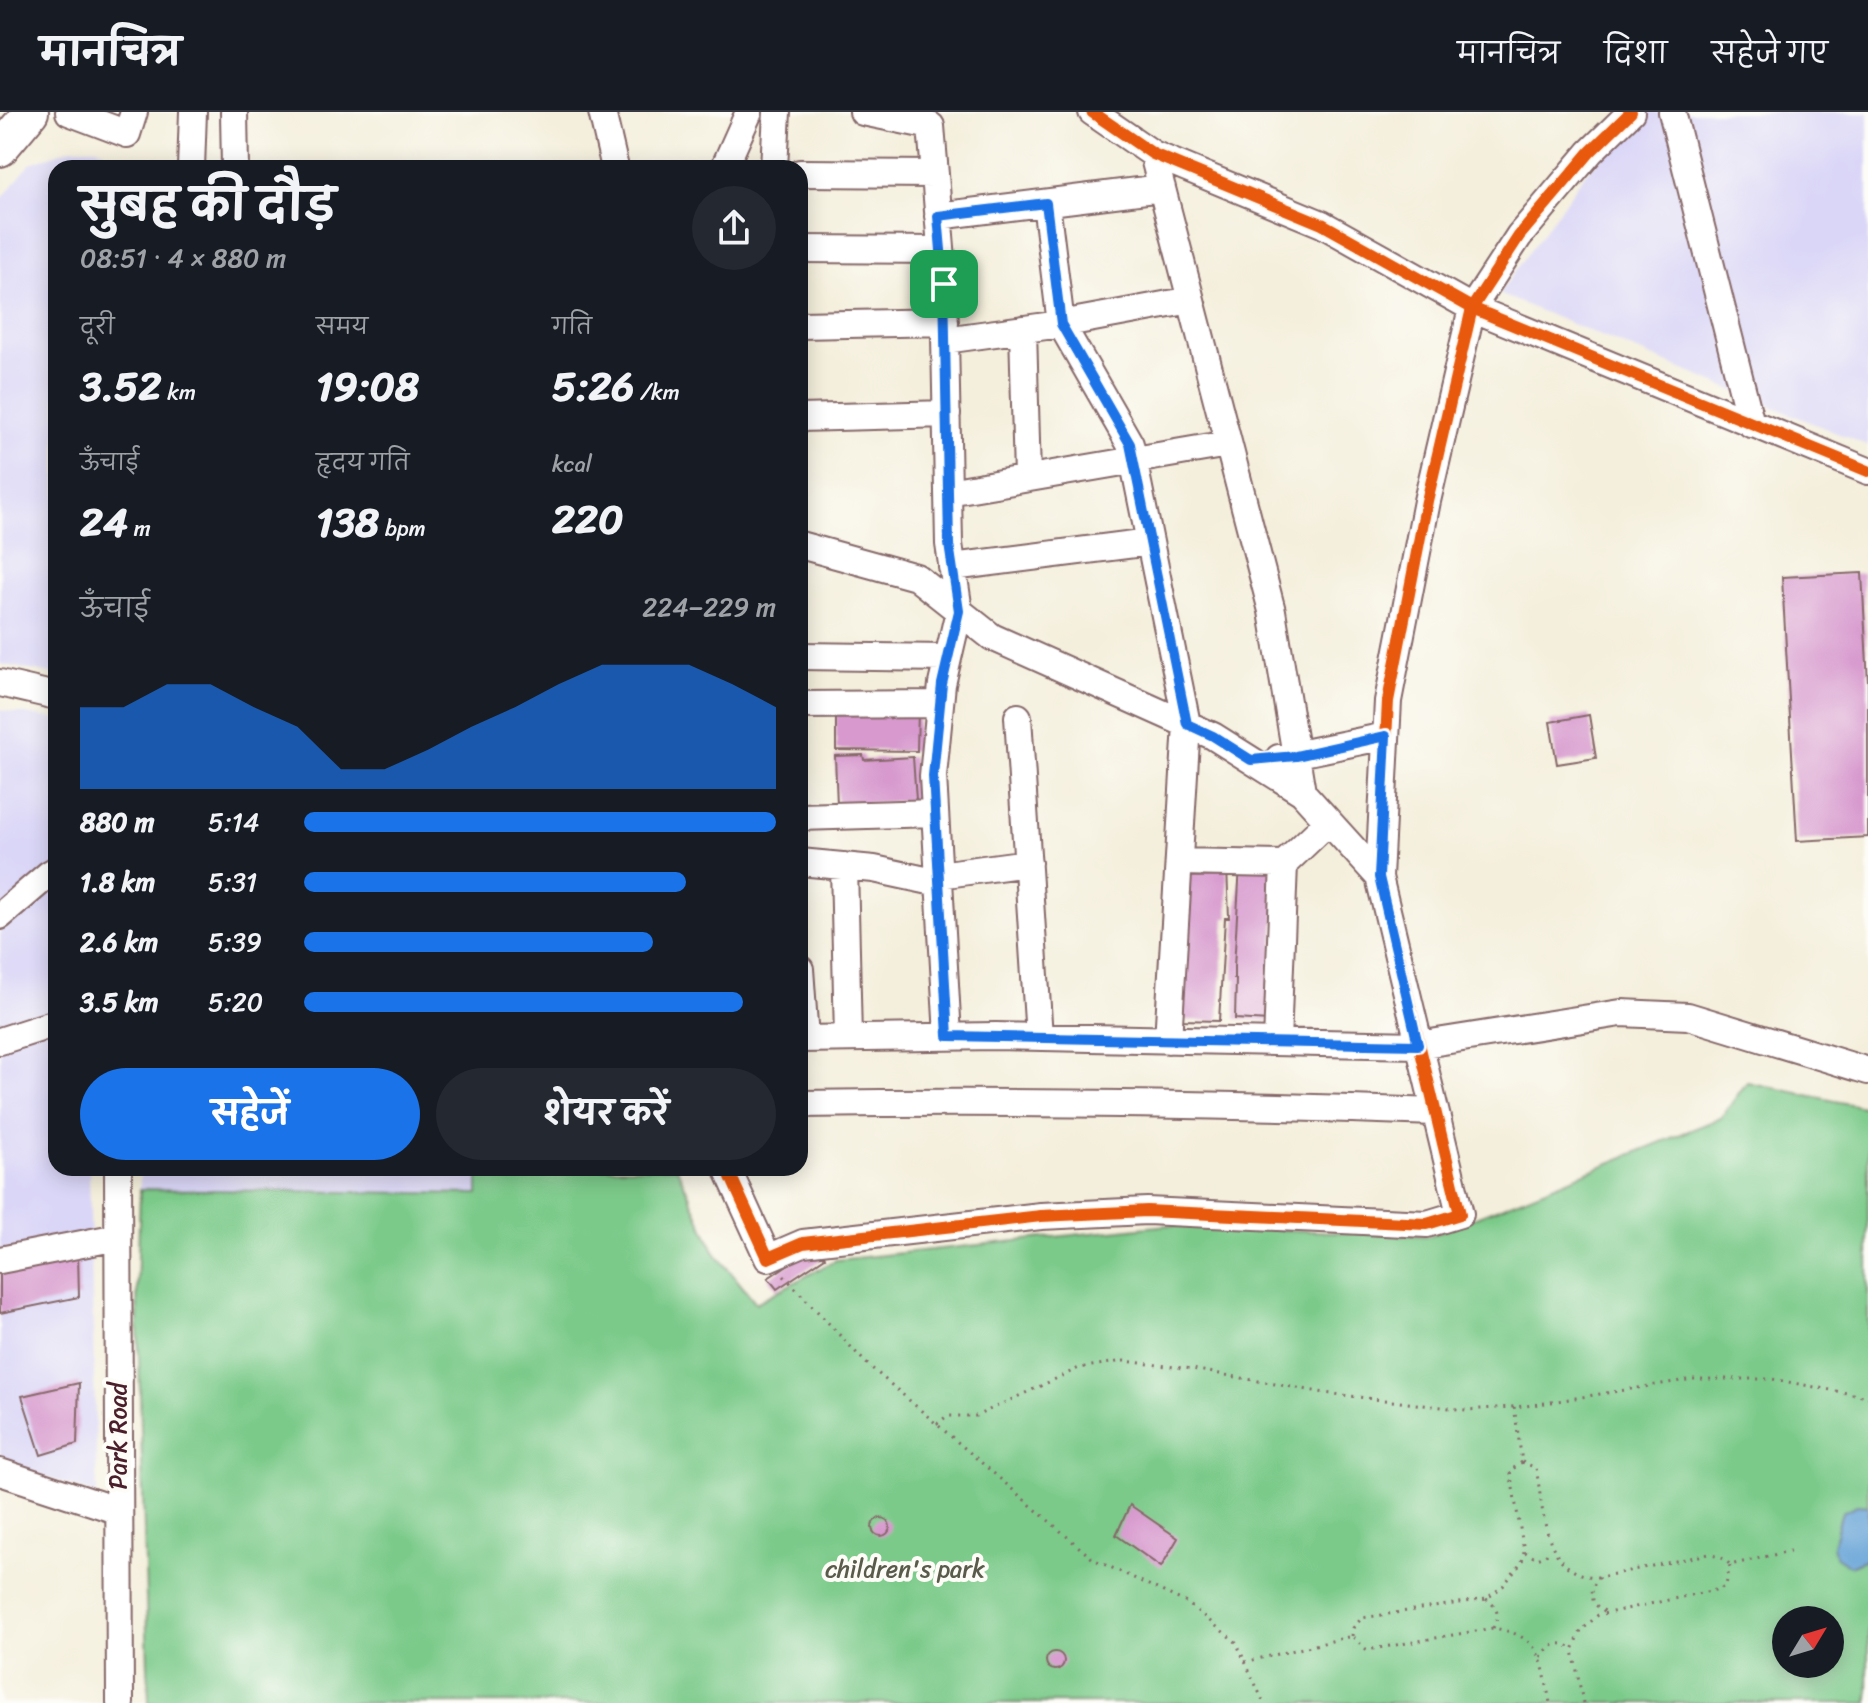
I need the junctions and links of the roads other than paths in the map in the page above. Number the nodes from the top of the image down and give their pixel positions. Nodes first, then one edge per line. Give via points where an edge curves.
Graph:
1 (31, 112) edge
2 (69, 112) edge
3 (134, 112) edge
4 (193, 112) edge
5 (234, 112) edge
6 (602, 112) edge
7 (749, 112) edge
8 (777, 112) edge
9 (863, 112) edge
10 (1092, 112) edge
11 (1631, 112) edge
12 (1672, 112) edge
13 (0, 149) edge
14 (1153, 154) junction
15 (191, 160) edge
16 (235, 160) edge
17 (613, 160) edge
18 (728, 160) edge
19 (774, 160) edge
20 (808, 173) edge
21 (935, 174) junction
22 (1162, 188) junction
23 (1046, 203) junction
24 (938, 216) junction
25 (808, 249) edge
26 (941, 250) junction
27 (1191, 300) junction
28 (1472, 308) junction
29 (1061, 324) junction
30 (808, 325) edge
31 (1023, 329) junction
32 (945, 331) junction
33 (947, 414) junction
34 (808, 418) edge
35 (1751, 424) junction
36 (1228, 444) junction
37 (1134, 460) junction
38 (1868, 471) edge
39 (1027, 478) junction
40 (948, 492) junction
41 (1150, 542) junction
42 (808, 547) edge
43 (952, 567) junction
44 (959, 611) junction
45 (808, 656) edge
46 (948, 658) junction
47 (0, 683) edge
48 (48, 694) edge
49 (940, 704) junction
50 (808, 705) edge
51 (1018, 717) dead end
52 (1187, 724) junction
53 (1386, 736) junction
54 (1296, 756) junction
55 (1251, 760) junction
56 (1302, 792) junction
57 (935, 813) junction
58 (808, 817) edge
59 (1328, 822) junction
60 (1179, 862) junction
61 (808, 863) edge
62 (1028, 863) junction
63 (1284, 864) junction
64 (844, 866) junction
65 (48, 875) edge
66 (1379, 877) junction
67 (939, 879) junction
68 (0, 916) edge
69 (48, 1026) edge
70 (948, 1036) junction
71 (1039, 1037) junction
72 (848, 1038) junction
73 (808, 1039) edge
74 (1168, 1040) junction
75 (0, 1041) edge
76 (1277, 1042) junction
77 (1418, 1045) junction
78 (1868, 1071) edge
79 (808, 1104) edge
80 (1435, 1112) junction
81 (118, 1176) edge
82 (731, 1176) edge
83 (118, 1237) junction
84 (0, 1260) edge
85 (0, 1472) edge
86 (119, 1511) junction
87 (120, 1703) edge

1 - 13 main road
2 - 3 street via 127,134
4 - 15 street
5 - 16 street
6 - 17 street
7 - 18 street
8 - 19 street
9 - 21 street via 931,126
10 - 14 street
11 - 28 street via 1519,236
12 - 35 street
14 - 22 street
14 - 28 street via 1322,224
20 - 21 street
21 - 24 street
22 - 23 street
22 - 27 street
23 - 24 street
23 - 29 street
24 - 26 street
25 - 26 street
26 - 32 street
27 - 29 street
27 - 36 street
28 - 35 street
28 - 53 street via 1427,501 1388,701
29 - 31 street
29 - 37 street via 1130,444
30 - 32 street
31 - 32 street
31 - 39 street
32 - 33 street
33 - 34 street
33 - 40 street
35 - 38 street
36 - 37 street
36 - 54 street via 1272,611
37 - 39 street
37 - 41 street
39 - 40 street
40 - 43 street
41 - 43 street
41 - 52 street
42 - 44 street via 916,577
43 - 44 street
44 - 46 street
44 - 52 street via 992,637
45 - 46 street
46 - 49 street
47 - 48 street
49 - 50 street
49 - 57 street
51 - 62 street
52 - 55 street
52 - 60 street
53 - 54 street
53 - 66 street
54 - 55 street
54 - 56 street
55 - 56 street
56 - 59 street
57 - 58 street
57 - 67 street
59 - 63 street
59 - 66 street
60 - 63 street
60 - 74 street
61 - 64 street
62 - 67 street
62 - 71 street
63 - 76 street
64 - 67 street
64 - 72 street
65 - 68 street
66 - 77 street
67 - 70 street
69 - 75 street
70 - 71 street
70 - 72 street
71 - 74 street
72 - 73 street
74 - 76 street
76 - 77 street
77 - 78 street via 1621,1013 1688,1016
77 - 80 street
79 - 80 street via 1119,1103
80 - 82 street via 1460,1214 1427,1224 1117,1212 803,1243 768,1258
81 - 83 street, Park Road
83 - 84 street
83 - 86 street, Park Road
85 - 86 street
86 - 87 street, Park Road

